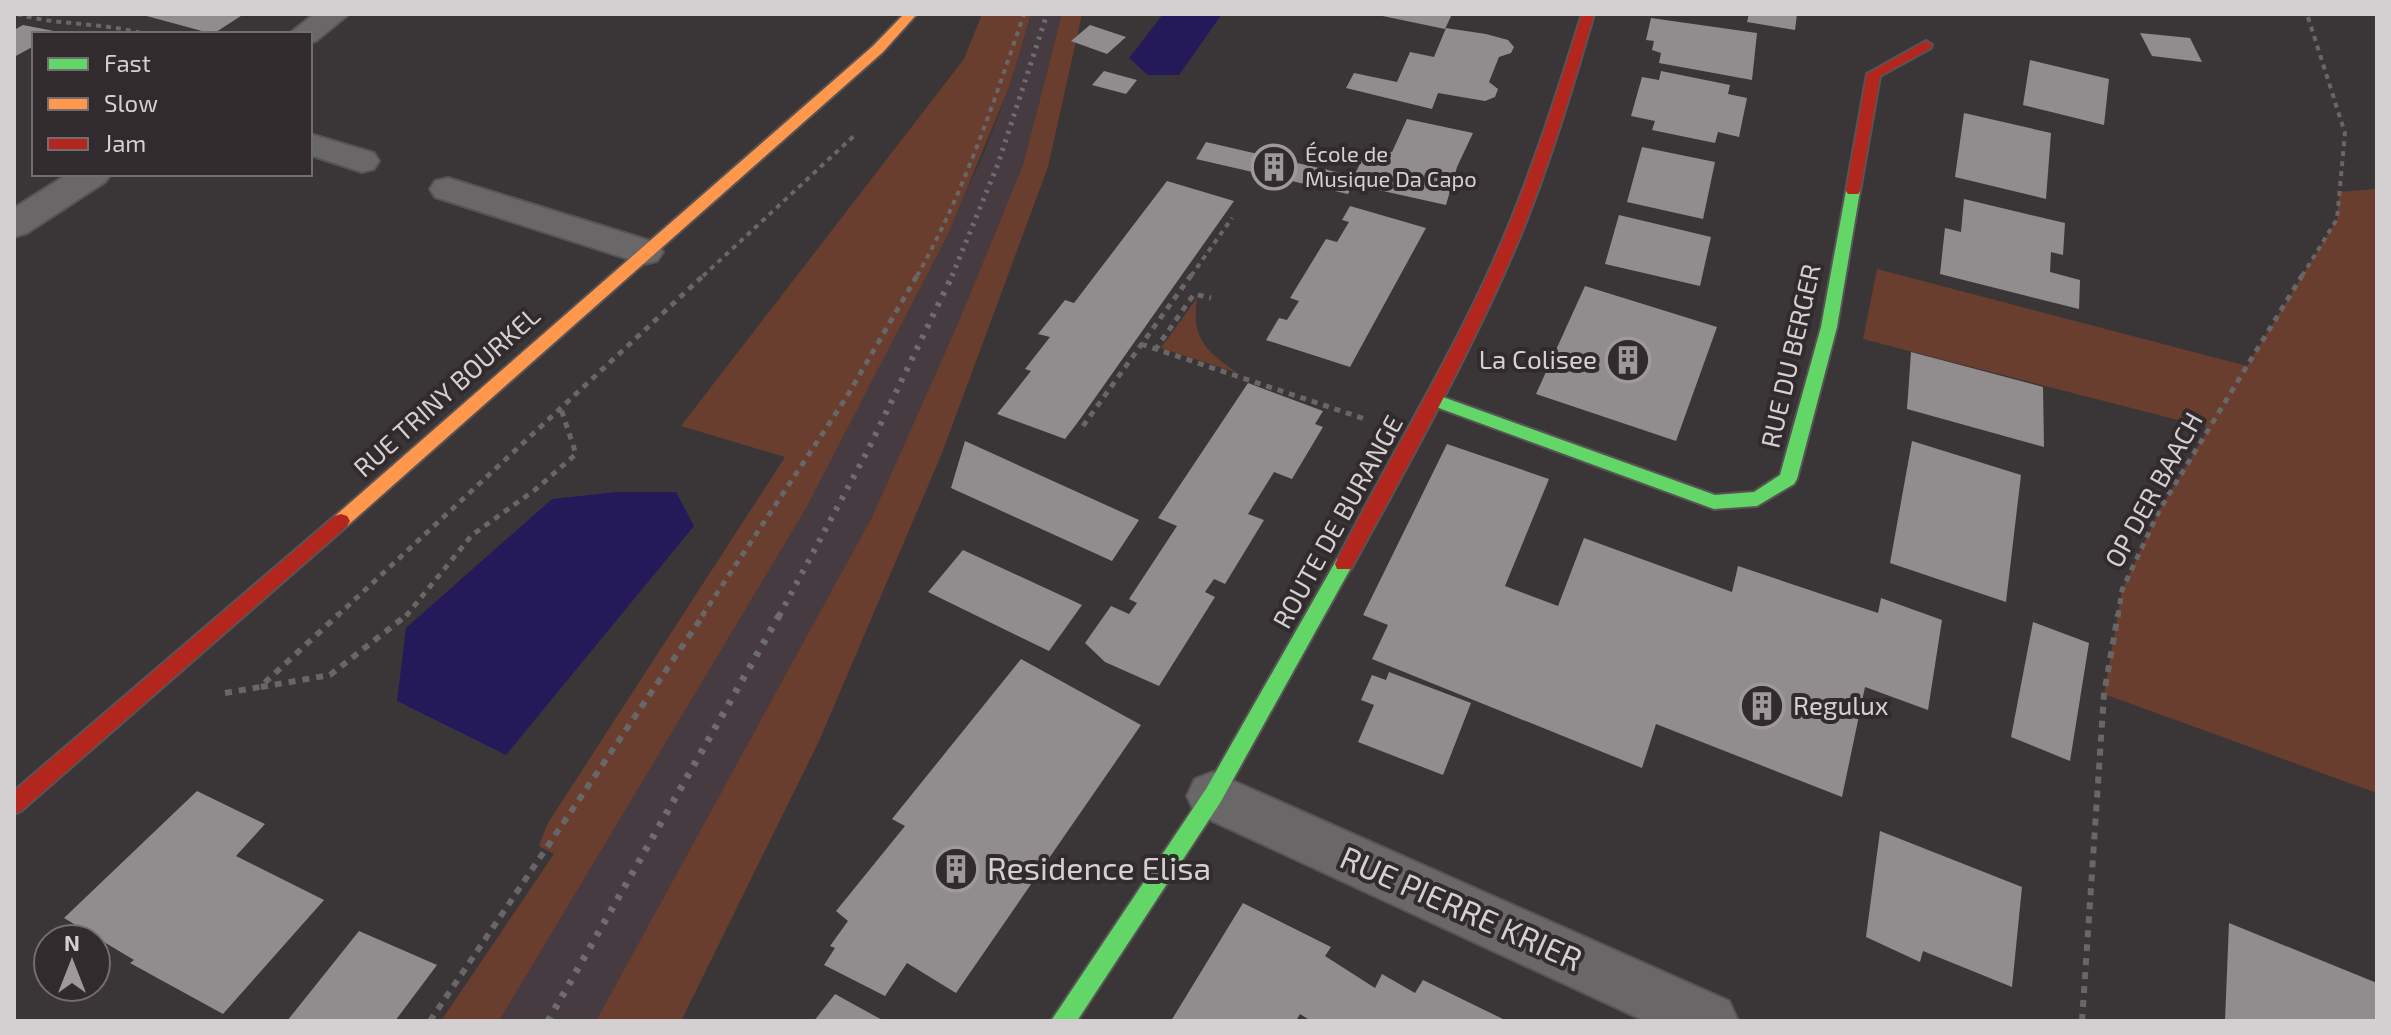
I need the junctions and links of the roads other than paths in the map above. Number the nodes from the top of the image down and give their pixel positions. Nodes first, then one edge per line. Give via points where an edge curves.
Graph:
1 (334, 14) edge
2 (911, 14) edge
3 (1588, 14) edge
4 (308, 32) edge
5 (1926, 45) dead end
6 (312, 145) edge
7 (362, 161) dead end
8 (90, 176) edge
9 (448, 189) dead end
10 (14, 225) edge
11 (644, 252) junction
12 (1434, 400) junction
13 (1213, 796) junction
14 (14, 804) edge
15 (1063, 1021) edge
16 (1709, 1021) edge

1 - 4 street
2 - 11 street, RUE TRINY BOURKEL via 878,49
3 - 12 street, ROUTE DE BURANGE via 1547,147 1512,235
5 - 12 street, RUE DU BERGER via 1874,74 1829,327 1788,479 1757,499 1714,502
6 - 7 street
8 - 10 street
9 - 11 street
11 - 14 street, RUE TRINY BOURKEL
12 - 13 street, ROUTE DE BURANGE
13 - 15 street, ROUTE DE BURANGE
13 - 16 street, RUE PIERRE KRIER

